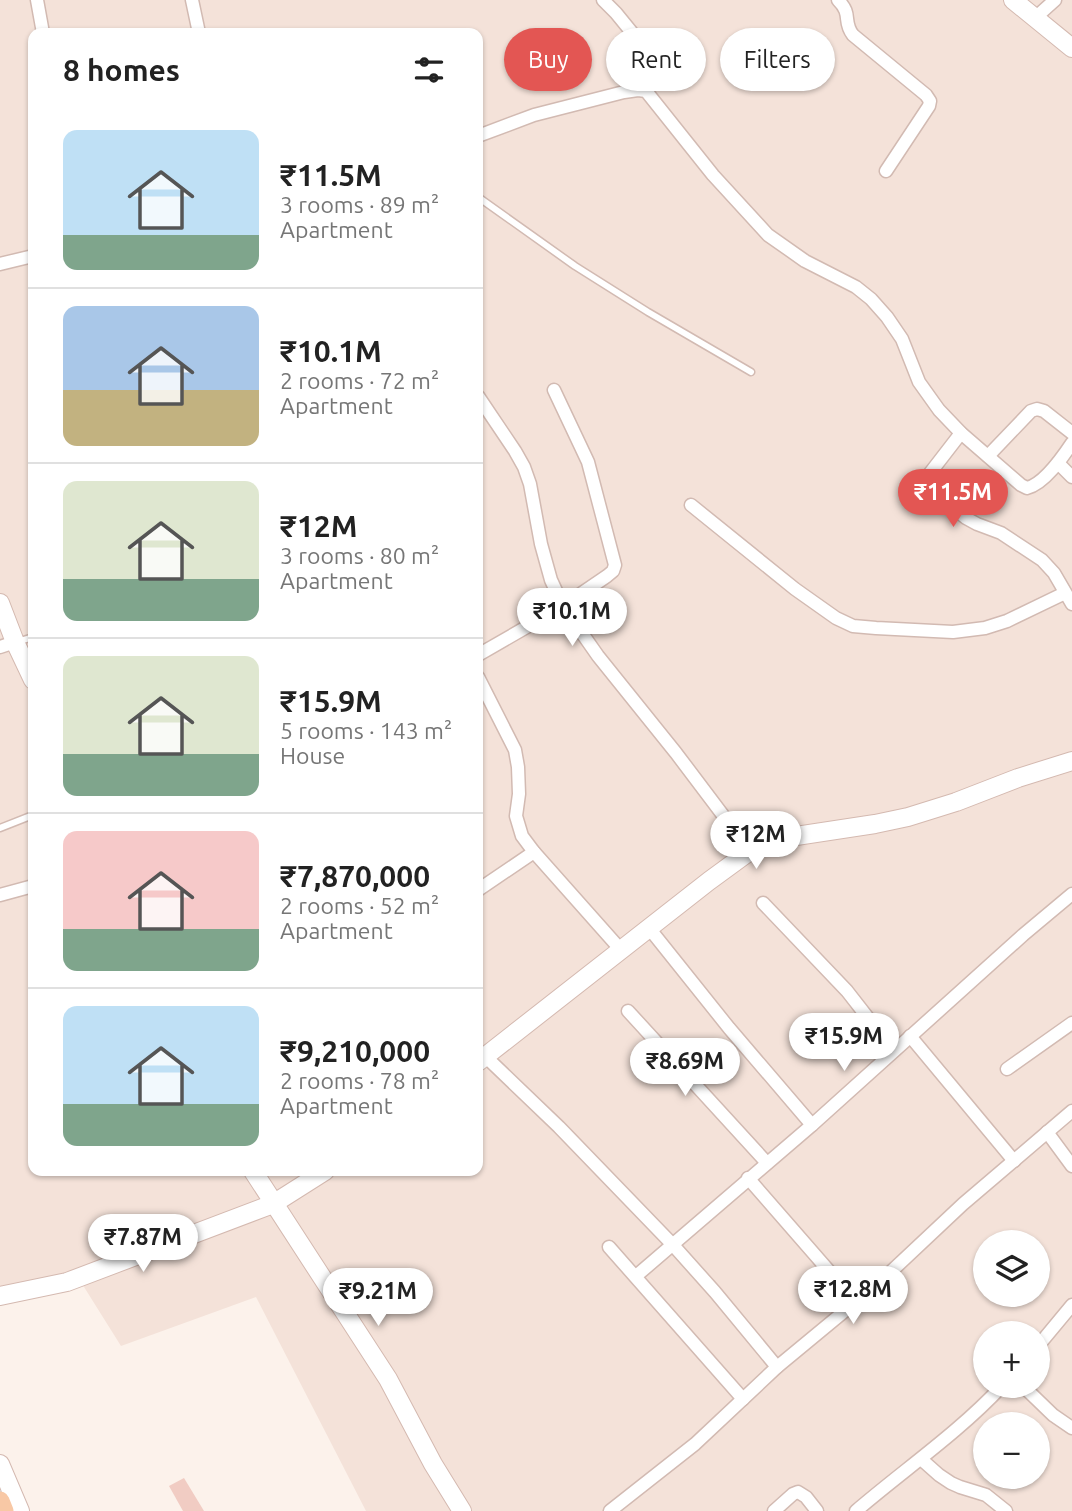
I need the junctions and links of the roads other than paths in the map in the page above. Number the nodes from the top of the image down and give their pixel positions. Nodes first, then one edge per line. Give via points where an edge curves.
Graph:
1 (37, 0) edge
2 (192, 0) edge
3 (603, 0) edge
4 (838, 0) edge
5 (1013, 0) edge
6 (1055, 0) edge
7 (1035, 18) junction
8 (42, 28) edge
9 (198, 28) edge
10 (628, 28) edge
11 (1072, 48) edge
12 (631, 91) edge
13 (646, 91) edge
14 (483, 134) edge
15 (886, 171) dead end
16 (483, 201) edge
17 (28, 257) edge
18 (0, 264) edge
19 (751, 372) dead end
20 (554, 390) dead end
21 (483, 404) edge
22 (961, 433) junction
23 (1072, 433) edge
24 (1072, 443) edge
25 (988, 456) junction
26 (1058, 463) junction
27 (1072, 477) edge
28 (691, 505) dead end
29 (1069, 599) edge
30 (0, 603) edge
31 (563, 606) junction
32 (28, 639) edge
33 (7, 645) edge
34 (483, 652) edge
35 (28, 673) edge
36 (483, 687) edge
37 (1072, 761) edge
38 (28, 817) edge
39 (0, 828) edge
40 (750, 851) junction
41 (534, 852) junction
42 (28, 887) edge
43 (483, 887) edge
44 (1072, 894) edge
45 (0, 895) edge
46 (763, 903) dead end
47 (649, 928) junction
48 (621, 950) junction
49 (628, 1011) dead end
50 (1072, 1023) edge
51 (909, 1036) junction
52 (893, 1050) junction
53 (483, 1058) edge
54 (483, 1060) edge
55 (1007, 1069) dead end
56 (1072, 1111) edge
57 (812, 1125) junction
58 (1047, 1132) junction
59 (1014, 1161) junction
60 (767, 1163) junction
61 (1072, 1166) edge
62 (256, 1176) edge
63 (317, 1176) edge
64 (748, 1178) junction
65 (273, 1204) junction
66 (673, 1245) junction
67 (609, 1247) dead end
68 (636, 1276) junction
69 (0, 1296) edge
70 (856, 1302) junction
71 (1072, 1305) edge
72 (1050, 1332) edge
73 (777, 1367) junction
74 (990, 1398) edge
75 (1035, 1398) edge
76 (743, 1399) junction
77 (1072, 1428) edge
78 (921, 1459) junction
79 (0, 1464) edge
80 (0, 1500) edge
81 (4, 1511) edge
82 (20, 1511) edge
83 (462, 1511) edge
84 (610, 1511) edge
85 (774, 1511) edge
86 (817, 1511) edge
87 (856, 1511) edge
88 (1006, 1511) edge

1 - 8 street
2 - 9 street
3 - 10 street
4 - 15 street via 846,9 853,35 930,101
5 - 7 street
6 - 7 street
7 - 11 street
12 - 14 street via 534,115
13 - 22 street via 768,235 871,299 902,339 928,396
16 - 19 lane via 575,266
17 - 18 street
20 - 31 street via 588,462 615,565 607,576
21 - 31 street via 524,467 551,580
22 - 25 street
22 - 29 street via 928,477 927,487 966,518 1001,533 1042,560
23 - 25 street via 1037,409
24 - 26 street
25 - 26 street via 1027,488
26 - 27 street
28 - 29 street via 795,589 853,626 953,632 985,628
30 - 33 street
31 - 34 street
31 - 40 street
32 - 33 lane
33 - 35 street
36 - 41 street via 514,750 519,794 516,816 522,836
37 - 40 street via 908,817 783,838
38 - 39 lane
40 - 47 street
41 - 43 street
41 - 48 street
42 - 45 street
44 - 51 street
46 - 52 street via 847,991
47 - 48 street
47 - 57 street
48 - 53 street
49 - 60 street
50 - 55 street
51 - 52 street
51 - 59 street
52 - 57 street
54 - 66 street via 559,1127
56 - 58 street
57 - 60 street
58 - 59 street
58 - 61 street
59 - 70 street
60 - 64 street
62 - 65 street
63 - 65 street
64 - 66 street
64 - 70 street
65 - 69 street via 67,1282
65 - 83 street via 388,1379
66 - 68 street
66 - 73 street
67 - 68 street
68 - 76 street
70 - 73 street
71 - 72 street
73 - 76 street
74 - 78 street
75 - 77 street
76 - 84 street via 695,1444
78 - 87 street
78 - 88 street via 951,1483 986,1495
79 - 82 street
80 - 81 main road
85 - 86 street via 798,1492

